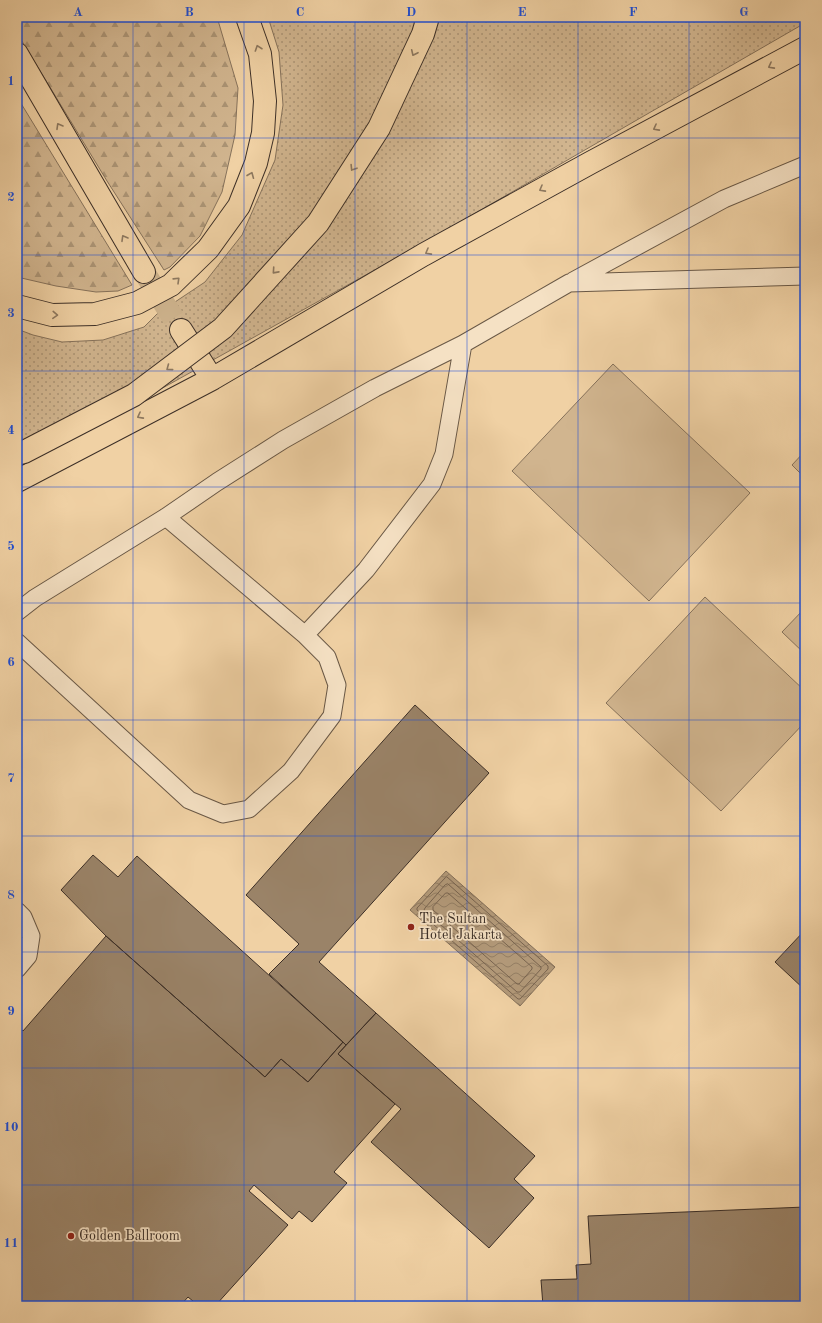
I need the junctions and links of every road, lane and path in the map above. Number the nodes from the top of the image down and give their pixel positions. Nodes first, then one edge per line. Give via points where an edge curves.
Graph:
1 (247, 17) edge
2 (428, 17) edge
3 (805, 48) edge
4 (17, 54) edge
5 (805, 165) edge
6 (144, 272) tunnel mouth
7 (805, 276) edge
8 (569, 283) junction
9 (17, 306) edge
10 (181, 330) tunnel mouth
11 (463, 344) junction
12 (212, 379) junction
13 (17, 454) edge
14 (17, 481) edge
15 (166, 517) junction
16 (17, 612) edge
17 (305, 635) junction
18 (17, 642) edge
19 (17, 911) edge
20 (17, 969) edge

9 -> 1 highway via 52,315 95,314 137,303 171,285 208,249 239,206 256,163 263,133 265,101 260,54
2 -> 13 highway, bridge via 423,34 379,128 318,223 223,328 134,395
3 -> 12 highway via 423,255
6 -> 4 highway
5 - 8 lane via 724,199
7 - 8 lane
8 - 11 lane
10 - 12 highway
11 - 15 lane via 375,388 282,440
11 - 17 lane via 444,454 432,484 366,570
12 -> 14 highway
15 - 16 lane via 35,598
15 - 17 lane
17 - 18 lane via 327,657 337,685 332,716 291,771 248,809 223,814 189,800
19 - 20 lane via 23,917 31,936 28,956

